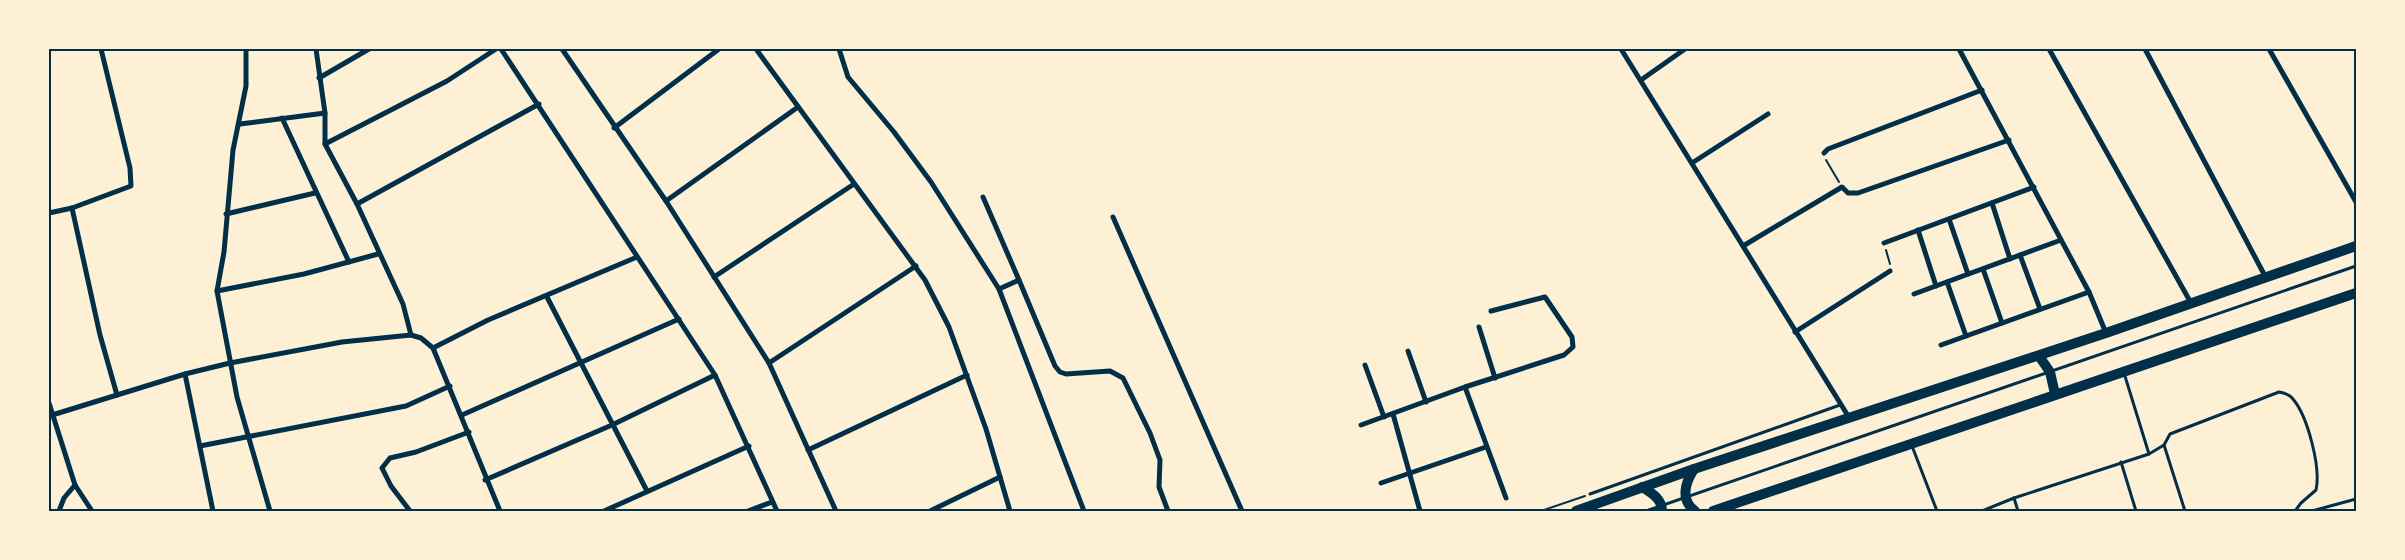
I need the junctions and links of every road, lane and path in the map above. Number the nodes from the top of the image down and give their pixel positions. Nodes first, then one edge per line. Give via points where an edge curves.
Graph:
1 (101, 49) edge
2 (246, 49) edge
3 (316, 49) edge
4 (369, 49) edge
5 (496, 49) edge
6 (501, 49) edge
7 (562, 49) edge
8 (719, 49) edge
9 (756, 49) edge
10 (838, 49) edge
11 (1621, 49) edge
12 (1685, 49) edge
13 (1959, 49) edge
14 (2049, 49) edge
15 (2145, 49) edge
16 (2269, 49) edge
17 (319, 78) junction
18 (1641, 80) junction
19 (1982, 90) junction
20 (539, 104) junction
21 (798, 107) junction
22 (325, 113) junction
23 (1768, 114) dead end
24 (282, 118) junction
25 (240, 124) junction
26 (614, 128) junction
27 (2009, 140) junction
28 (325, 144) junction
29 (1824, 153) joint
30 (1692, 162) junction
31 (854, 184) junction
32 (1842, 187) junction
33 (2034, 188) junction
34 (315, 193) junction
35 (983, 197) dead end
36 (666, 200) junction
37 (2356, 202) edge
38 (357, 204) junction
39 (1992, 204) junction
40 (72, 208) junction
41 (49, 213) edge
42 (226, 214) junction
43 (1113, 218) dead end
44 (1949, 219) junction
45 (1918, 230) junction
46 (2061, 240) junction
47 (1884, 243) joint
48 (1743, 246) junction
49 (2356, 246) edge
50 (378, 254) junction
51 (2020, 255) junction
52 (637, 257) junction
53 (2010, 259) junction
54 (349, 262) junction
55 (916, 266) junction
56 (2356, 266) edge
57 (1983, 269) junction
58 (1890, 271) joint
59 (1968, 274) junction
60 (2265, 276) junction
61 (714, 277) junction
62 (1019, 280) junction
63 (1947, 282) junction
64 (1936, 286) junction
65 (999, 289) junction
66 (217, 291) junction
67 (2088, 292) junction
68 (2356, 293) edge
69 (1914, 294) dead end
70 (547, 297) junction
71 (2191, 303) junction
72 (2040, 310) junction
73 (1491, 311) dead end
74 (679, 319) junction
75 (2002, 323) junction
76 (1479, 327) dead end
77 (1795, 332) junction
78 (2106, 334) junction
79 (411, 335) junction
80 (1966, 336) junction
81 (1941, 345) dead end
82 (433, 348) junction
83 (1408, 351) dead end
84 (2040, 356) junction
85 (580, 362) junction
86 (230, 363) junction
87 (769, 363) junction
88 (1365, 365) dead end
89 (2123, 371) junction
90 (2050, 372) junction
91 (185, 374) junction
92 (715, 375) junction
93 (967, 375) junction
94 (1496, 378) junction
95 (450, 386) junction
96 (1465, 387) junction
97 (117, 394) junction
98 (2055, 394) junction
99 (1426, 402) junction
100 (49, 403) edge
101 (1840, 405) junction
102 (1393, 414) junction
103 (462, 415) junction
104 (50, 416) edge
105 (1384, 417) junction
106 (1850, 420) junction
107 (612, 425) junction
108 (1361, 425) dead end
109 (469, 432) junction
110 (247, 436) junction
111 (1911, 443) junction
112 (2164, 445) junction
113 (200, 446) junction
114 (748, 446) junction
115 (1486, 447) junction
116 (808, 450) junction
117 (2149, 454) junction
118 (2120, 462) junction
119 (1694, 469) junction
120 (1408, 473) junction
121 (1000, 477) junction
122 (485, 480) junction
123 (1381, 483) dead end
124 (75, 485) junction
125 (1642, 488) junction
126 (647, 491) junction
127 (1590, 494) joint
128 (1506, 498) dead end
129 (1686, 498) junction
130 (2014, 498) junction
131 (2356, 499) edge
132 (772, 502) junction
133 (1662, 508) edge
134 (59, 511) edge
135 (92, 511) edge
136 (213, 511) edge
137 (270, 511) edge
138 (410, 511) edge
139 (500, 511) edge
140 (604, 511) edge
141 (748, 511) edge
142 (777, 511) edge
143 (836, 511) edge
144 (930, 511) edge
145 (1010, 511) edge
146 (1084, 511) edge
147 (1168, 511) edge
148 (1242, 511) edge
149 (1420, 511) edge
150 (1541, 511) edge
151 (1576, 511) edge
152 (1646, 511) edge
153 (1695, 511) edge
154 (1713, 511) edge
155 (1937, 511) edge
156 (1982, 511) edge
157 (2018, 511) edge
158 (2136, 511) edge
159 (2185, 511) edge
160 (2295, 511) edge
161 (2312, 511) edge

1 - 40 street via 132,176 131,186
2 - 25 street via 246,86
3 - 17 street
4 - 17 street
5 - 28 street via 447,81
6 - 20 street
7 - 26 street
8 - 26 street
9 - 21 street
10 - 65 street via 848,77 931,182
11 - 18 street
12 - 18 street
13 - 19 street
14 - 71 street
15 - 60 street
16 - 37 street
17 - 22 street
18 - 30 street
19 - 27 street
19 - 29 street
20 - 38 street
20 - 52 street
21 - 31 street
21 - 36 street
22 - 24 street
22 - 28 street
23 - 30 street
24 - 25 street
24 - 34 street
25 - 42 street via 233,150
26 - 36 street
27 - 32 street via 1858,193
27 - 33 street
28 - 38 street
29 - 32 path
30 - 48 street
31 - 55 street
31 - 61 street
32 - 48 street
33 - 39 street
33 - 46 street
34 - 42 street
34 - 54 street
35 - 62 street
36 - 61 street
38 - 50 street
39 - 44 street
39 - 53 street
40 - 41 street
40 - 97 street
42 - 66 street
43 - 148 street
44 - 45 street
44 - 59 street
45 - 47 street
45 - 64 street
46 - 51 street
46 - 67 street
47 - 58 path
48 - 77 street
49 - 60 highway
50 - 54 street
50 - 79 street via 403,304
51 - 53 street
51 - 72 street
52 - 70 street
52 - 74 street
53 - 57 street
54 - 66 street
55 - 87 street
55 - 93 street via 949,327
56 - 90 lane
57 - 59 street
57 - 75 street
58 - 77 street
59 - 63 street
60 - 71 highway
61 - 87 street
62 - 65 street
62 - 147 street via 1060,372 1110,371 1125,381 1160,460 1160,487
63 - 64 street
63 - 80 street
64 - 69 street
65 - 146 street
66 - 86 street
67 - 72 street
67 - 78 street
68 - 89 highway
70 - 82 street via 488,320
70 - 85 street
71 - 78 highway
72 - 75 street
73 - 94 street via 1544,297 1574,342 1571,351 1564,355
74 - 85 street
74 - 92 street
75 - 80 street
76 - 94 street
77 - 101 street
78 - 84 highway
79 - 82 street via 421,338
79 - 86 street via 342,342
80 - 81 street
82 - 95 street
83 - 99 street
84 - 90 highway
84 - 106 highway
85 - 103 street
85 - 107 street
86 - 91 street
86 - 110 street
87 - 116 street
88 - 105 street
89 - 98 highway
89 - 117 lane
90 - 98 highway
90 - 129 lane
91 - 97 street
91 - 113 street
92 - 107 street
92 - 114 street
93 - 116 street
93 - 121 street
94 - 96 street
95 - 103 street
95 - 110 street via 406,406
96 - 99 street
96 - 115 street
97 - 104 street
98 - 111 highway
99 - 102 street
100 - 104 street
101 - 106 street
101 - 127 lane
102 - 105 street
102 - 120 street
103 - 109 street
104 - 124 street
105 - 108 street
106 - 119 highway
107 - 122 street
107 - 126 street
109 - 122 street
109 - 138 street via 390,458 382,468
110 - 113 street
110 - 137 street
111 - 154 highway
111 - 155 lane
112 - 117 lane
112 - 159 lane
112 - 160 lane via 2170,434 2183,428 2276,392 2288,395 2297,405 2309,433 2317,476 2316,490
113 - 136 street
114 - 126 street
114 - 132 street
115 - 120 street
115 - 128 street
116 - 143 street
117 - 118 lane
118 - 130 lane
118 - 158 lane
119 - 125 highway
119 - 129 highway via 1687,484
120 - 123 street
120 - 149 street
121 - 144 street
121 - 145 street
122 - 139 street
124 - 134 street via 64,498
124 - 135 street
125 - 133 highway via 1656,498
125 - 151 highway
126 - 140 street
127 - 150 path
129 - 133 lane
129 - 153 highway
130 - 156 lane
130 - 157 lane
131 - 161 lane
132 - 141 street
132 - 142 street
133 - 152 lane

